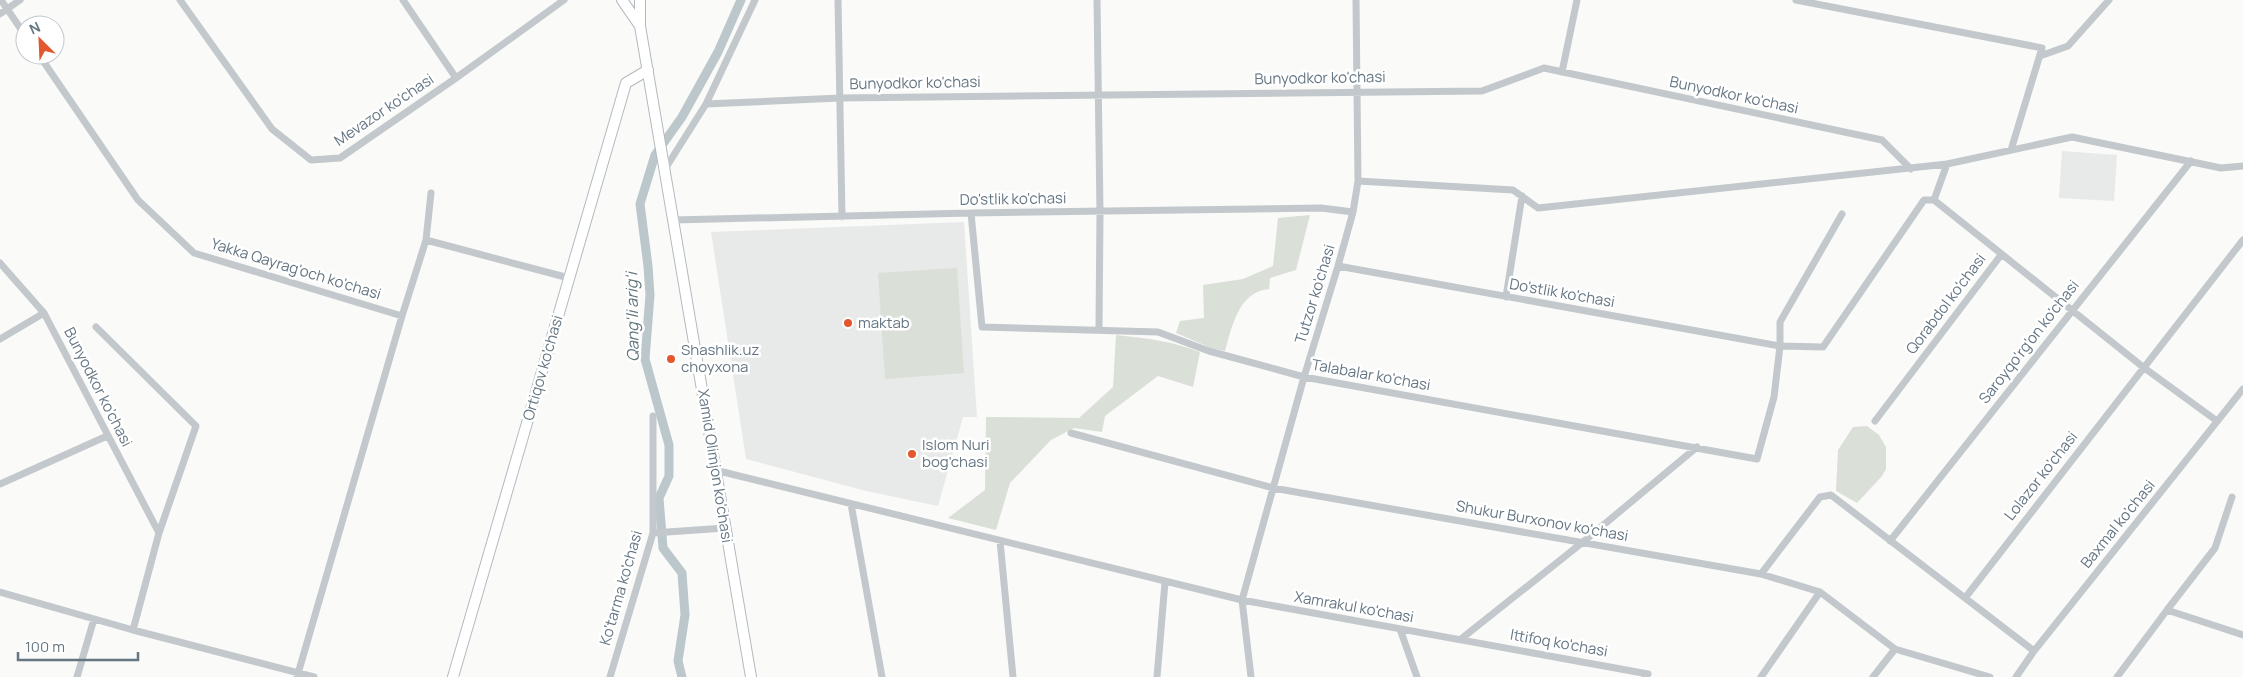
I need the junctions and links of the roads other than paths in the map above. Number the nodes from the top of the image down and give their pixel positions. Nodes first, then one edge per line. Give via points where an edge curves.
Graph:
1 (1, 0) edge
2 (20, 0) edge
3 (180, 0) edge
4 (403, 0) edge
5 (564, 0) edge
6 (622, 0) edge
7 (640, 0) edge
8 (755, 0) edge
9 (838, 0) edge
10 (1097, 0) edge
11 (1356, 0) edge
12 (1577, 0) edge
13 (1796, 0) edge
14 (2109, 0) edge
15 (7, 9) junction
16 (0, 14) edge
17 (15, 21) edge
18 (640, 26) junction
19 (2040, 56) junction
20 (46, 65) edge
21 (648, 70) junction
22 (1562, 72) junction
23 (456, 78) junction
24 (1357, 91) junction
25 (1098, 96) junction
26 (840, 98) junction
27 (706, 104) junction
28 (2011, 150) junction
29 (2191, 161) junction
30 (1947, 164) junction
31 (2243, 166) edge
32 (665, 169) junction
33 (1911, 169) junction
34 (1358, 181) junction
35 (430, 193) dead end
36 (1522, 196) junction
37 (1934, 200) junction
38 (1100, 212) junction
39 (1353, 212) junction
40 (971, 213) junction
41 (1842, 214) dead end
42 (842, 218) junction
43 (673, 220) junction
44 (426, 240) junction
45 (2243, 240) edge
46 (2001, 255) junction
47 (0, 263) edge
48 (1338, 266) junction
49 (569, 278) junction
50 (1506, 297) junction
51 (2072, 310) junction
52 (44, 313) junction
53 (402, 316) junction
54 (96, 327) dead end
55 (1099, 328) junction
56 (0, 339) edge
57 (1780, 346) junction
58 (2143, 367) junction
59 (1304, 377) junction
60 (2243, 389) edge
61 (653, 416) dead end
62 (1875, 421) dead end
63 (2217, 421) junction
64 (1071, 433) dead end
65 (107, 436) junction
66 (1697, 447) junction
67 (715, 470) junction
68 (0, 484) edge
69 (1273, 488) junction
70 (2232, 497) dead end
71 (851, 504) junction
72 (725, 528) junction
73 (659, 532) junction
74 (159, 533) junction
75 (1000, 541) junction
76 (1890, 541) junction
77 (1583, 542) junction
78 (1761, 574) junction
79 (1165, 582) junction
80 (0, 592) edge
81 (1820, 592) junction
82 (1964, 598) junction
83 (1242, 600) junction
84 (2167, 610) junction
85 (94, 619) junction
86 (1400, 629) junction
87 (133, 630) junction
88 (2243, 634) edge
89 (1461, 639) junction
90 (1895, 649) junction
91 (2034, 651) junction
92 (298, 675) edge
93 (77, 677) edge
94 (314, 677) edge
95 (453, 677) edge
96 (610, 677) edge
97 (751, 677) edge
98 (882, 677) edge
99 (1013, 677) edge
100 (1157, 677) edge
101 (1251, 677) edge
102 (1417, 677) edge
103 (1645, 677) edge
104 (1761, 677) edge
105 (1873, 677) edge
106 (1990, 677) edge
107 (2016, 677) edge
108 (2117, 677) edge

1 - 15 street
2 - 15 street
3 - 23 street, Mevazor ko'chasi via 272,129 311,160 340,158
4 - 23 street
5 - 23 street, Mevazor ko'chasi
6 - 18 main road
7 - 18 main road
8 - 27 street
9 - 26 street
10 - 25 street
11 - 24 street, Tutzor ko'chasi
12 - 22 street
13 - 19 street via 2042,48
14 - 19 street via 2068,46
15 - 16 street
15 - 17 street
18 - 21 main road
19 - 28 street
20 - 53 street, Yakka Qayrag'och ko'chasi via 138,200 194,253
21 - 32 main road, Xamid Olimjon ko'chasi
21 - 49 main road, Ortiqov ko'chasi via 626,83
22 - 24 street, Bunyodkor ko'chasi via 1544,68 1482,91
22 - 33 street, Bunyodkor ko'chasi via 1882,140
24 - 25 street, Bunyodkor ko'chasi
24 - 34 street, Tutzor ko'chasi
25 - 26 street, Bunyodkor ko'chasi
25 - 38 street
26 - 27 street, Bunyodkor ko'chasi
26 - 42 street
27 - 32 street
28 - 29 street via 2072,137
28 - 30 street
29 - 31 street via 2221,168
29 - 51 street, Saroyqo'rg'on ko'chasi
30 - 33 street
30 - 37 street
32 - 43 main road, Xamid Olimjon ko'chasi
33 - 36 street via 1538,208
34 - 36 street via 1513,190
34 - 39 street, Tutzor ko'chasi
35 - 44 street
36 - 50 street
37 - 46 street, Qorabdol ko'chasi
37 - 57 street, Do'stlik ko'chasi via 1924,200 1823,347
38 - 39 street, Do'stlik ko'chasi via 1322,208
38 - 40 street, Do'stlik ko'chasi
38 - 55 street
39 - 48 street, Tutzor ko'chasi
40 - 42 street, Do'stlik ko'chasi
40 - 55 street, Talabalar ko'chasi via 982,327
41 - 57 street via 1780,322
42 - 43 street, Do'stlik ko'chasi
43 - 67 main road, Xamid Olimjon ko'chasi
44 - 49 street
44 - 53 street
45 - 58 street, Lolazor ko'chasi
46 - 51 street
46 - 62 street, Qorabdol ko'chasi
47 - 52 street, Bunyodkor ko'chasi
48 - 50 street, Do'stlik ko'chasi
48 - 59 street, Tutzor ko'chasi
49 - 95 main road, Ortiqov ko'chasi
50 - 57 street, Do'stlik ko'chasi
51 - 58 street
51 - 76 street, Saroyqo'rg'on ko'chasi
52 - 56 street
52 - 65 street, Bunyodkor ko'chasi
53 - 92 street
54 - 74 street, Bunyodkor ko'chasi via 196,426
55 - 59 street, Talabalar ko'chasi via 1158,332 1209,352
57 - 66 street, Talabalar ko'chasi via 1774,397 1758,459
58 - 63 street
58 - 82 street, Lolazor ko'chasi
59 - 66 street, Talabalar ko'chasi
59 - 69 street, Tutzor ko'chasi
60 - 63 street, Baxmal ko'chasi
61 - 73 street, Ko'tarma ko'chasi
63 - 91 street, Baxmal ko'chasi
64 - 69 street, Shukur Burxonov ko'chasi
65 - 68 street
65 - 74 street, Bunyodkor ko'chasi
66 - 77 street
67 - 71 street, Xamrakul ko'chasi
67 - 72 main road, Xamid Olimjon ko'chasi
69 - 77 street, Shukur Burxonov ko'chasi
69 - 83 street, Tutzor ko'chasi
70 - 84 street via 2215,548
71 - 75 street, Xamrakul ko'chasi
71 - 98 street
72 - 73 street
72 - 97 main road, Xamid Olimjon ko'chasi
73 - 96 street, Ko'tarma ko'chasi
74 - 87 street, Bunyodkor ko'chasi
75 - 79 street, Xamrakul ko'chasi
75 - 99 street
76 - 78 street via 1832,495 1820,497
76 - 82 street
77 - 78 street, Shukur Burxonov ko'chasi
77 - 89 street
78 - 81 street, Shukur Burxonov ko'chasi
79 - 83 street, Xamrakul ko'chasi
79 - 100 street
80 - 85 street
81 - 90 street, Shukur Burxonov ko'chasi
81 - 104 street
82 - 91 street
83 - 86 street, Xamrakul ko'chasi
83 - 101 street, Tutzor ko'chasi
84 - 88 street
84 - 108 street
85 - 87 street
85 - 93 street
86 - 89 street, Xamrakul ko'chasi
86 - 102 street
87 - 92 street
89 - 103 street, Ittifoq ko'chasi via 1648,674
90 - 105 street
90 - 106 street, Shukur Burxonov ko'chasi
91 - 107 street, Baxmal ko'chasi
92 - 94 street

